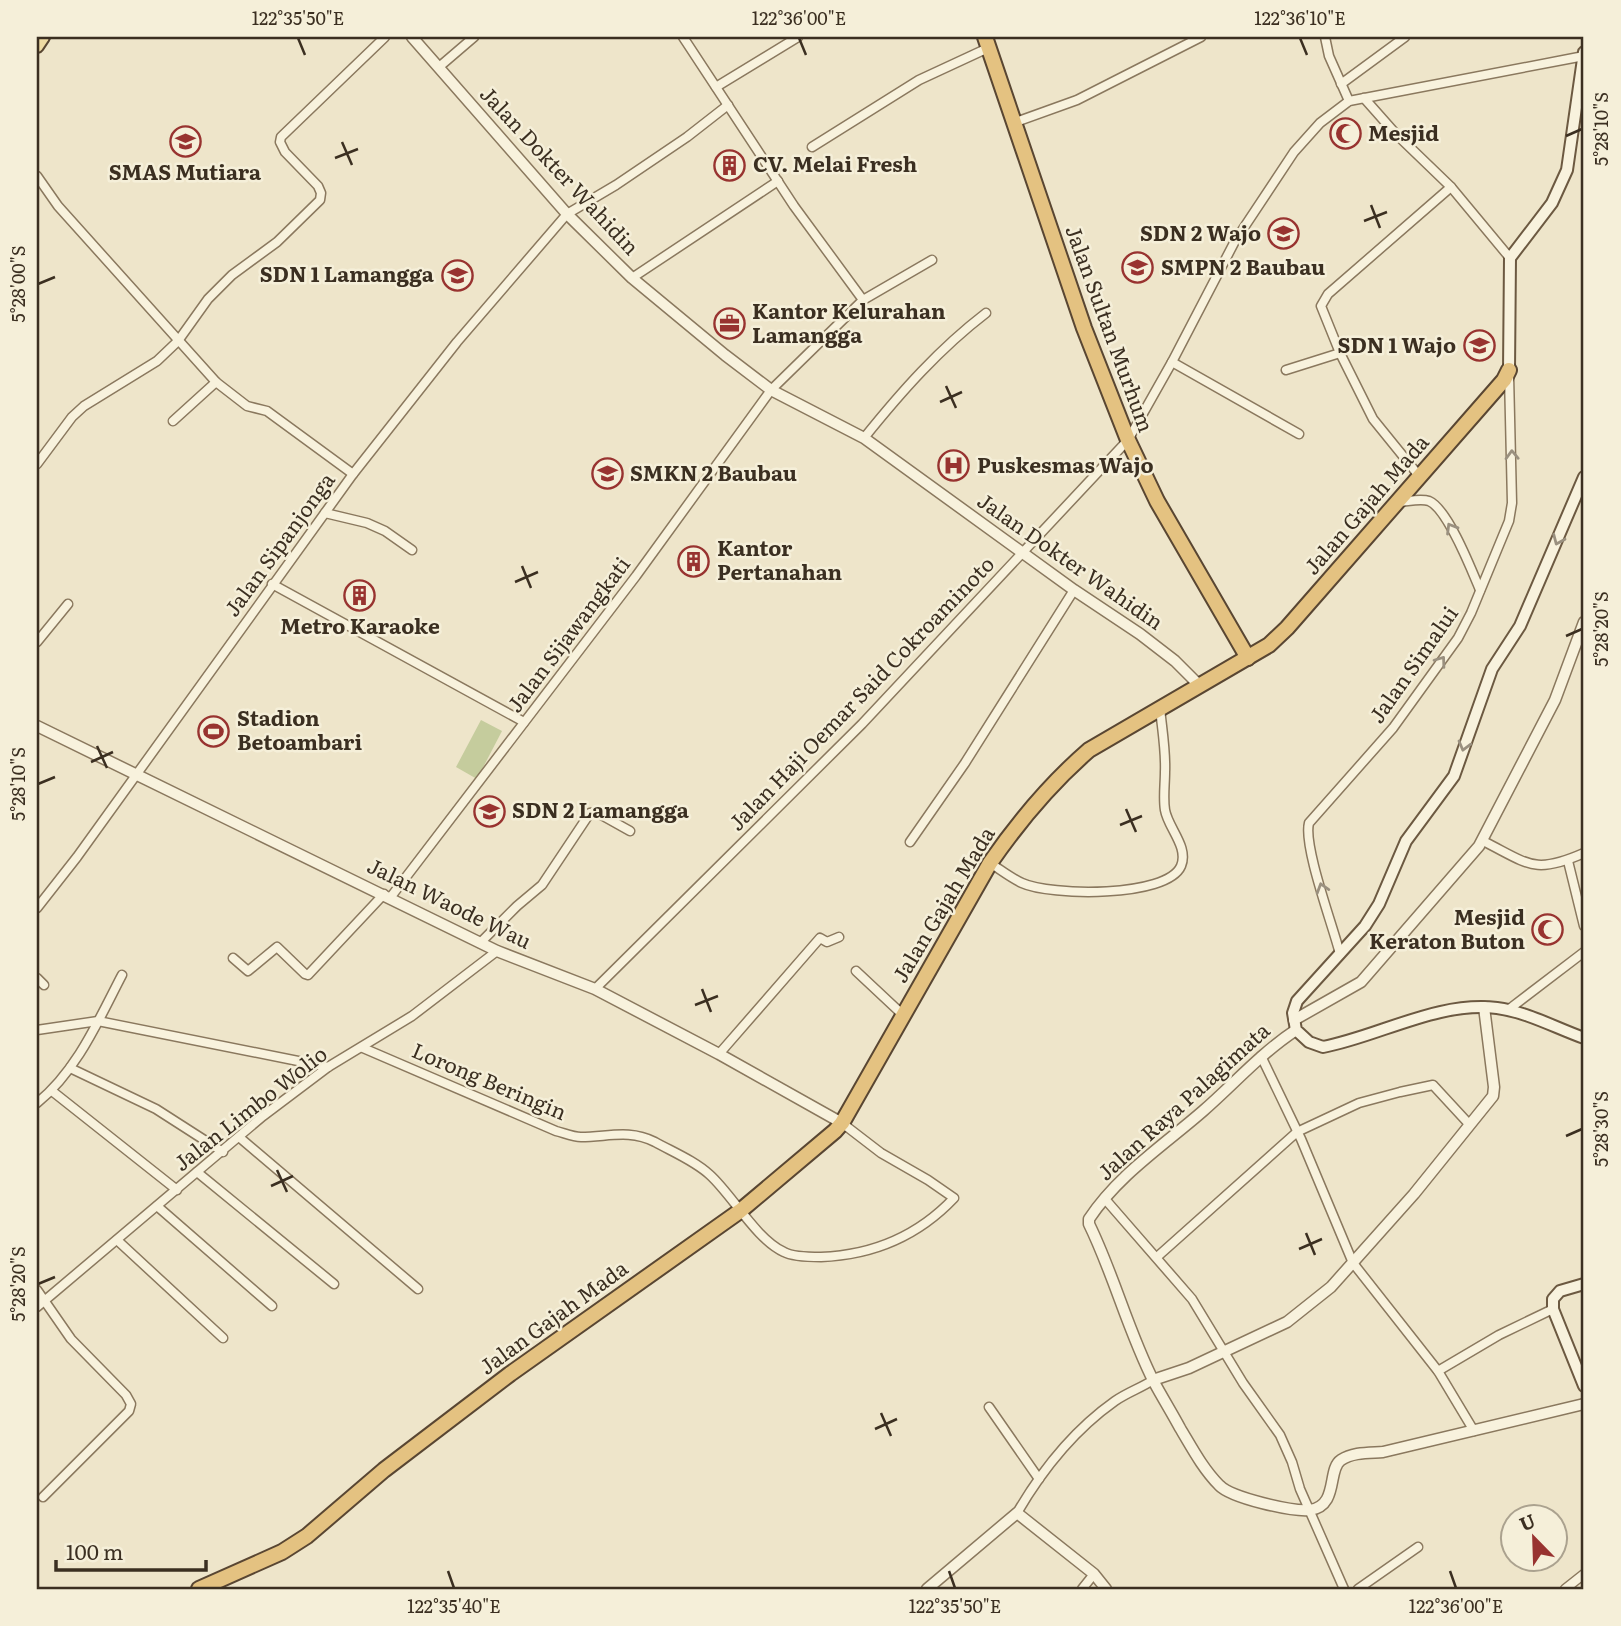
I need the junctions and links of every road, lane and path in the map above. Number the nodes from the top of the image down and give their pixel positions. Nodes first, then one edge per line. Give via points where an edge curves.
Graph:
1 (43, 37) edge
2 (385, 37) edge
3 (412, 37) edge
4 (474, 37) edge
5 (682, 37) edge
6 (798, 37) edge
7 (1325, 37) edge
8 (1405, 37) edge
9 (1196, 38) edge
10 (987, 43) edge
11 (37, 46) edge
12 (1584, 55) edge
13 (439, 66) junction
14 (1341, 84) junction
15 (716, 87) junction
16 (1364, 98) junction
17 (1349, 101) junction
18 (728, 105) junction
19 (1013, 122) junction
20 (812, 147) dead end
21 (37, 176) edge
22 (778, 181) junction
23 (1451, 187) junction
24 (567, 214) junction
25 (1510, 258) junction
26 (932, 260) dead end
27 (632, 278) junction
28 (863, 300) junction
29 (986, 313) dead end
30 (178, 341) junction
31 (1340, 353) junction
32 (1172, 362) junction
33 (1286, 370) dead end
34 (1509, 370) junction
35 (216, 382) junction
36 (771, 390) junction
37 (173, 421) dead end
38 (1299, 434) dead end
39 (864, 438) junction
40 (1128, 440) junction
41 (37, 464) edge
42 (354, 474) junction
43 (1420, 477) junction
44 (1584, 477) edge
45 (1396, 502) junction
46 (325, 513) junction
47 (412, 550) dead end
48 (1023, 553) junction
49 (272, 584) junction
50 (1074, 590) junction
51 (1480, 590) junction
52 (68, 604) dead end
53 (1584, 622) edge
54 (37, 642) edge
55 (1248, 658) junction
56 (1199, 685) junction
57 (1160, 708) junction
58 (524, 722) junction
59 (37, 726) edge
60 (137, 774) junction
61 (630, 831) dead end
62 (1483, 841) junction
63 (910, 842) dead end
64 (1584, 853) edge
65 (1568, 861) junction
66 (990, 863) junction
67 (387, 896) junction
68 (37, 908) edge
69 (1584, 926) edge
70 (839, 937) dead end
71 (480, 943) junction
72 (496, 951) junction
73 (1584, 952) edge
74 (1340, 954) junction
75 (233, 958) dead end
76 (856, 971) dead end
77 (122, 975) dead end
78 (595, 989) junction
79 (1484, 1007) junction
80 (1508, 1010) junction
81 (903, 1015) junction
82 (98, 1021) junction
83 (1295, 1025) junction
84 (37, 1030) edge
85 (1584, 1038) edge
86 (363, 1048) junction
87 (719, 1054) junction
88 (1261, 1056) junction
89 (328, 1067) junction
90 (70, 1068) junction
91 (52, 1091) junction
92 (37, 1103) edge
93 (842, 1123) junction
94 (1469, 1124) junction
95 (1297, 1132) junction
96 (239, 1137) junction
97 (223, 1152) junction
98 (197, 1172) junction
99 (177, 1190) junction
100 (1105, 1199) junction
101 (157, 1206) junction
102 (740, 1211) junction
103 (117, 1240) junction
104 (1157, 1257) junction
105 (1353, 1263) junction
106 (334, 1284) dead end
107 (1584, 1284) edge
108 (418, 1289) dead end
109 (37, 1290) edge
110 (40, 1304) edge
111 (272, 1306) dead end
112 (1553, 1308) junction
113 (223, 1338) dead end
114 (1224, 1352) junction
115 (1438, 1371) junction
116 (1153, 1380) junction
117 (1584, 1386) edge
118 (1584, 1404) edge
119 (989, 1407) dead end
120 (1474, 1431) junction
121 (1039, 1479) junction
122 (43, 1497) dead end
123 (1310, 1510) junction
124 (1017, 1513) junction
125 (1418, 1547) dead end
126 (1094, 1574) junction
127 (1584, 1574) edge
128 (199, 1589) edge
129 (927, 1589) edge
130 (1082, 1589) edge
131 (1106, 1589) edge
132 (1344, 1589) edge
133 (1358, 1589) edge
134 (1566, 1589) edge

1 - 11 main road
2 - 30 street via 281,137 285,152 318,186 320,200 232,275
3 - 13 street, Jalan Dokter Wahidin
4 - 13 street
5 - 15 street
6 - 15 street
7 - 14 street
8 - 14 street
9 - 19 street via 1077,100
10 - 19 highway, Jalan Sultan Murhum
10 - 20 street
12 - 16 street
12 - 25 main road via 1567,170 1552,202
13 - 24 street, Jalan Dokter Wahidin
14 - 17 street
15 - 18 street
16 - 17 street
16 - 23 street
17 - 32 street, Jalan Haji Oemar Said Cokroaminoto via 1320,123 1294,152 1235,241
18 - 22 street
18 - 24 street, Jalan Sipanjonga via 615,186
19 - 40 highway, Jalan Sultan Murhum
21 - 30 street via 58,206
22 - 27 street
22 - 28 street
23 - 25 street
23 - 31 street via 1323,300 1321,306
24 - 27 street, Jalan Dokter Wahidin
24 - 42 street, Jalan Sipanjonga via 457,342
25 - 34 main road
26 - 28 street, Jalan Sijawangkati
27 - 36 street, Jalan Dokter Wahidin
28 - 36 street, Jalan Sijawangkati
29 - 39 street via 953,338
30 - 35 street
30 - 41 street via 157,361 72,417
31 - 33 street
31 - 43 street via 1373,419
32 - 38 street
32 - 40 street, Jalan Haji Oemar Said Cokroaminoto
34 - 43 highway, Jalan Gajah Mada
51 -> 34 street, Jalan Simalui via 1513,503
35 - 37 street
35 - 42 street via 247,406 267,411
36 - 39 street, Jalan Dokter Wahidin
36 - 58 street, Jalan Sijawangkati
39 - 48 street, Jalan Dokter Wahidin
40 - 48 street, Jalan Haji Oemar Said Cokroaminoto
40 - 55 highway, Jalan Sultan Murhum via 1157,501
42 - 46 street, Jalan Sipanjonga
43 - 45 highway, Jalan Gajah Mada
44 -> 74 main road via 1520,626 1492,669 1454,776 1406,841 1365,926
51 -> 45 street via 1461,546 1436,507 1426,500
45 - 55 highway, Jalan Gajah Mada via 1287,628
46 - 47 street via 367,523
46 - 49 street, Jalan Sipanjonga
48 - 50 street, Jalan Dokter Wahidin
48 - 78 street, Jalan Haji Oemar Said Cokroaminoto via 862,724
49 - 58 street
49 - 60 street, Jalan Sipanjonga
50 - 56 street, Jalan Dokter Wahidin via 1140,634
50 - 63 street
74 -> 51 street, Jalan Simalui via 1310,849 1309,823 1393,729 1458,638
52 - 54 street
53 - 62 street, Jalan Raya Palagimata via 1555,701
55 - 56 highway, Jalan Gajah Mada
56 - 57 highway, Jalan Gajah Mada
57 - 66 highway, Jalan Gajah Mada via 1069,767
57 - 66 street via 1165,810 1182,859 1173,875 1141,889 1086,893 1024,884
58 - 67 street, Jalan Sijawangkati
59 - 60 street, Jalan Waode Wau
60 - 67 street, Jalan Waode Wau
60 - 68 street, Jalan Sipanjonga
61 - 71 street via 590,813 542,885
62 - 65 street via 1541,867
62 - 83 street, Jalan Raya Palagimata via 1362,982
64 - 65 street
65 - 69 street
66 - 81 highway, Jalan Gajah Mada
67 - 71 street, Jalan Waode Wau
67 - 75 street, Jalan Sijawangkati via 308,975 277,947 251,971 245,971
70 - 87 street via 827,942 820,938
71 - 72 street, Jalan Waode Wau
72 - 78 street, Jalan Waode Wau
72 - 86 street, Jalan Limbo Wolio
73 - 80 street
74 - 83 main road via 1297,1001
76 - 81 street
77 - 82 street
78 - 87 street, Jalan Waode Wau
79 - 80 main road
79 - 83 main road via 1429,1015 1323,1047 1309,1042
79 - 94 street via 1493,1096
80 - 85 main road
81 - 93 highway, Jalan Gajah Mada
82 - 84 street
82 - 89 street
82 - 90 street
83 - 88 street, Jalan Raya Palagimata
86 - 89 street, Jalan Limbo Wolio
86 - 102 street, Lorong Beringin via 556,1131 579,1138 621,1133 639,1136 693,1164 716,1182
87 - 93 street, Jalan Waode Wau
88 - 95 street
88 - 100 street, Jalan Raya Palagimata
89 - 96 street, Jalan Limbo Wolio
90 - 91 street
90 - 97 street via 156,1109
91 - 92 street
91 - 99 street
93 - 102 highway, Jalan Gajah Mada
93 - 102 street, Lorong Beringin via 954,1198 912,1233 848,1256 784,1253
94 - 95 street via 1429,1085 1359,1103
94 - 105 street
95 - 104 street
95 - 105 street
96 - 97 street, Jalan Limbo Wolio
96 - 108 street
97 - 98 street, Jalan Limbo Wolio
98 - 99 street, Jalan Limbo Wolio
98 - 106 street
99 - 101 street, Jalan Limbo Wolio
100 - 104 street
100 - 116 street, Jalan Raya Palagimata via 1089,1224
101 - 103 street, Jalan Limbo Wolio
101 - 111 street
102 - 128 highway, Jalan Gajah Mada via 510,1374 307,1536
103 - 110 street, Jalan Limbo Wolio
103 - 113 street
104 - 114 street via 1202,1312
105 - 114 street via 1287,1322
105 - 115 street
107 - 112 main road via 1560,1291
109 - 110 street
110 - 122 street via 131,1404
112 - 115 street
112 - 117 main road
114 - 116 street
114 - 123 street via 1280,1435
115 - 120 street
116 - 121 street via 1093,1418
116 - 123 street via 1198,1459 1219,1486 1271,1504
118 - 120 street
119 - 121 street
120 - 123 street via 1339,1461 1331,1492
121 - 124 street
123 - 132 street
124 - 126 street
124 - 129 street
125 - 133 street
126 - 130 street
126 - 131 street
127 - 134 street

